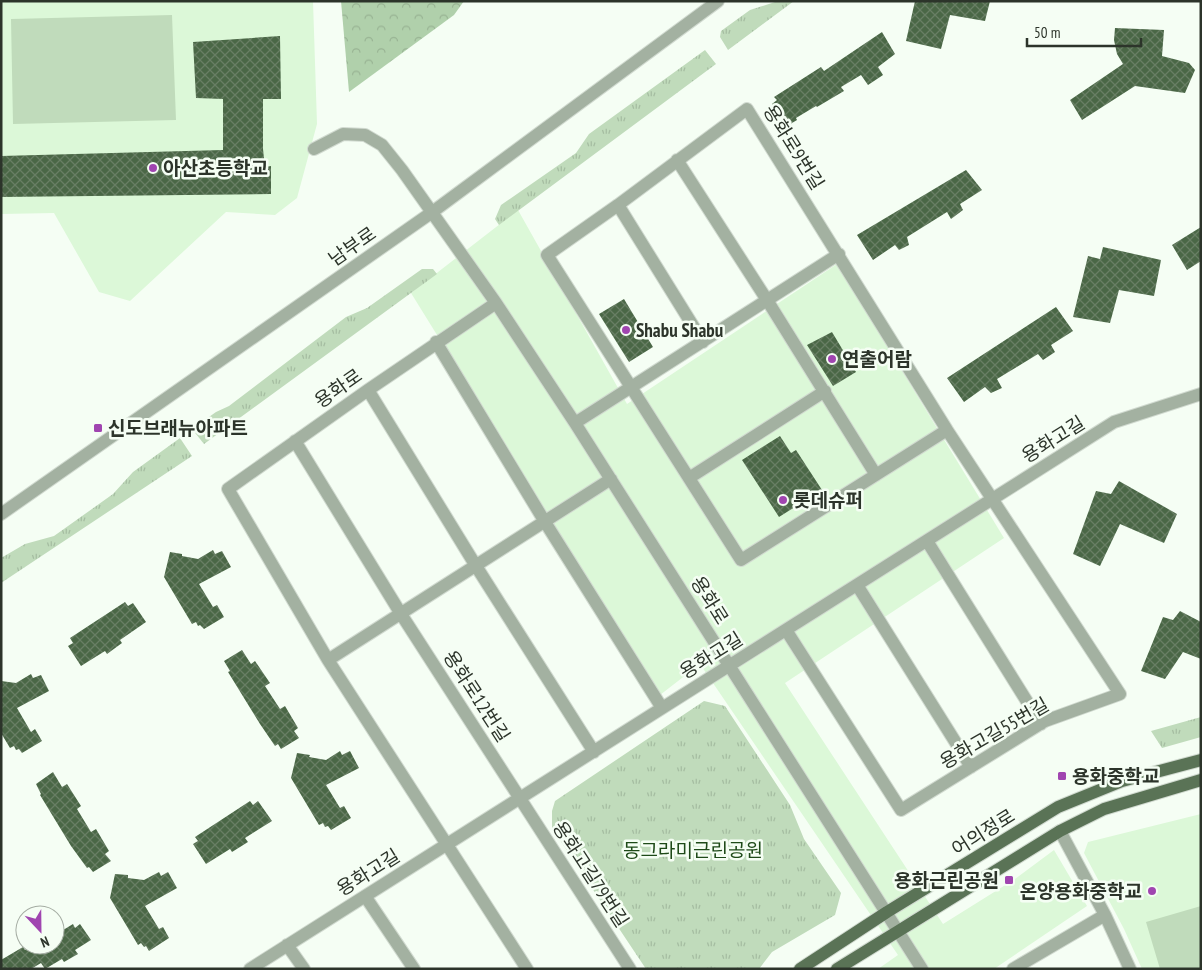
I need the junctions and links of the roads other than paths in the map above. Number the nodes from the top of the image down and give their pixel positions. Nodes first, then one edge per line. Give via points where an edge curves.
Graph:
1 (718, 1) edge
2 (314, 149) dead end
3 (677, 160) junction
4 (618, 205) junction
5 (431, 213) junction
6 (839, 254) junction
7 (767, 300) junction
8 (496, 303) junction
9 (436, 342) junction
10 (703, 342) junction
11 (632, 388) junction
12 (368, 390) junction
13 (825, 391) junction
14 (1201, 394) edge
15 (575, 423) junction
16 (947, 430) junction
17 (295, 442) junction
18 (876, 475) junction
19 (689, 478) junction
20 (611, 479) junction
21 (994, 499) junction
22 (1, 514) edge
23 (545, 522) junction
24 (927, 541) junction
25 (476, 566) junction
26 (857, 585) junction
27 (401, 614) junction
28 (786, 630) junction
29 (328, 660) junction
30 (729, 666) junction
31 (662, 708) junction
32 (1041, 724) junction
33 (594, 752) junction
34 (1201, 760) edge
35 (972, 767) junction
36 (1201, 780) edge
37 (521, 799) junction
38 (1060, 831) junction
39 (446, 845) junction
40 (365, 896) junction
41 (887, 912) junction
42 (1105, 915) junction
43 (898, 930) junction
44 (288, 945) junction
45 (250, 969) edge
46 (304, 969) edge
47 (414, 969) edge
48 (527, 969) edge
49 (630, 969) edge
50 (800, 969) edge
51 (837, 969) edge
52 (922, 969) edge
53 (1013, 969) edge
54 (1130, 969) edge

1 - 5 street, 남부로
2 - 5 street, 용화로 via 343,134 365,135 382,145
3 - 4 street, 용화로9번길
3 - 6 street, 용화로9번길 via 747,109
3 - 7 street
4 - 10 street
4 - 11 street, 용화로9번길 via 547,255
5 - 8 street, 용화로
5 - 22 street, 남부로
6 - 7 street
6 - 16 street, 용화로9번길
7 - 10 street
7 - 13 street
8 - 9 street, 용화로
8 - 15 street, 용화로
9 - 12 street, 용화로
9 - 23 street
10 - 11 street
11 - 15 street
11 - 19 street, 용화로9번길
12 - 17 street, 용화로
12 - 25 street
13 - 18 street
13 - 19 street
14 - 21 street, 용화고길 via 1114,422
15 - 20 street, 용화로
16 - 18 street, 용화로9번길
16 - 21 street, 용화로9번길
17 - 27 street, 용화로12번길
17 - 29 street, 용화로 via 228,488
18 - 19 street, 용화로9번길 via 740,560
20 - 23 street
20 - 30 street, 용화로
21 - 24 street, 용화고길
21 - 32 street, 용화고길55번길 via 1120,694
23 - 25 street
23 - 31 street
24 - 26 street, 용화고길
24 - 32 street
25 - 27 street
25 - 33 street
26 - 28 street, 용화고길
26 - 35 street
27 - 29 street
27 - 37 street, 용화로12번길
28 - 30 street, 용화고길
28 - 35 street, 용화고길55번길 via 901,810
29 - 39 street
30 - 31 street, 용화고길
30 - 41 street, 용화로
31 - 33 street, 용화고길
32 - 35 street, 용화고길55번길
33 - 37 street, 용화고길
34 - 41 main road, 어의정로 via 1122,781 1058,807
36 - 38 main road, 어의정로 via 1104,809
37 - 39 street, 용화고길
37 - 49 street, 용화고길79번길
38 - 42 street
38 - 43 main road, 어의정로
39 - 40 street, 용화고길
39 - 48 street
40 - 44 street, 용화고길
40 - 47 street
41 - 43 street, 용화로
41 - 50 main road, 어의정로
42 - 53 street
42 - 54 street
43 - 51 main road, 어의정로
43 - 52 street, 용화로
44 - 45 street, 용화고길
44 - 46 street

